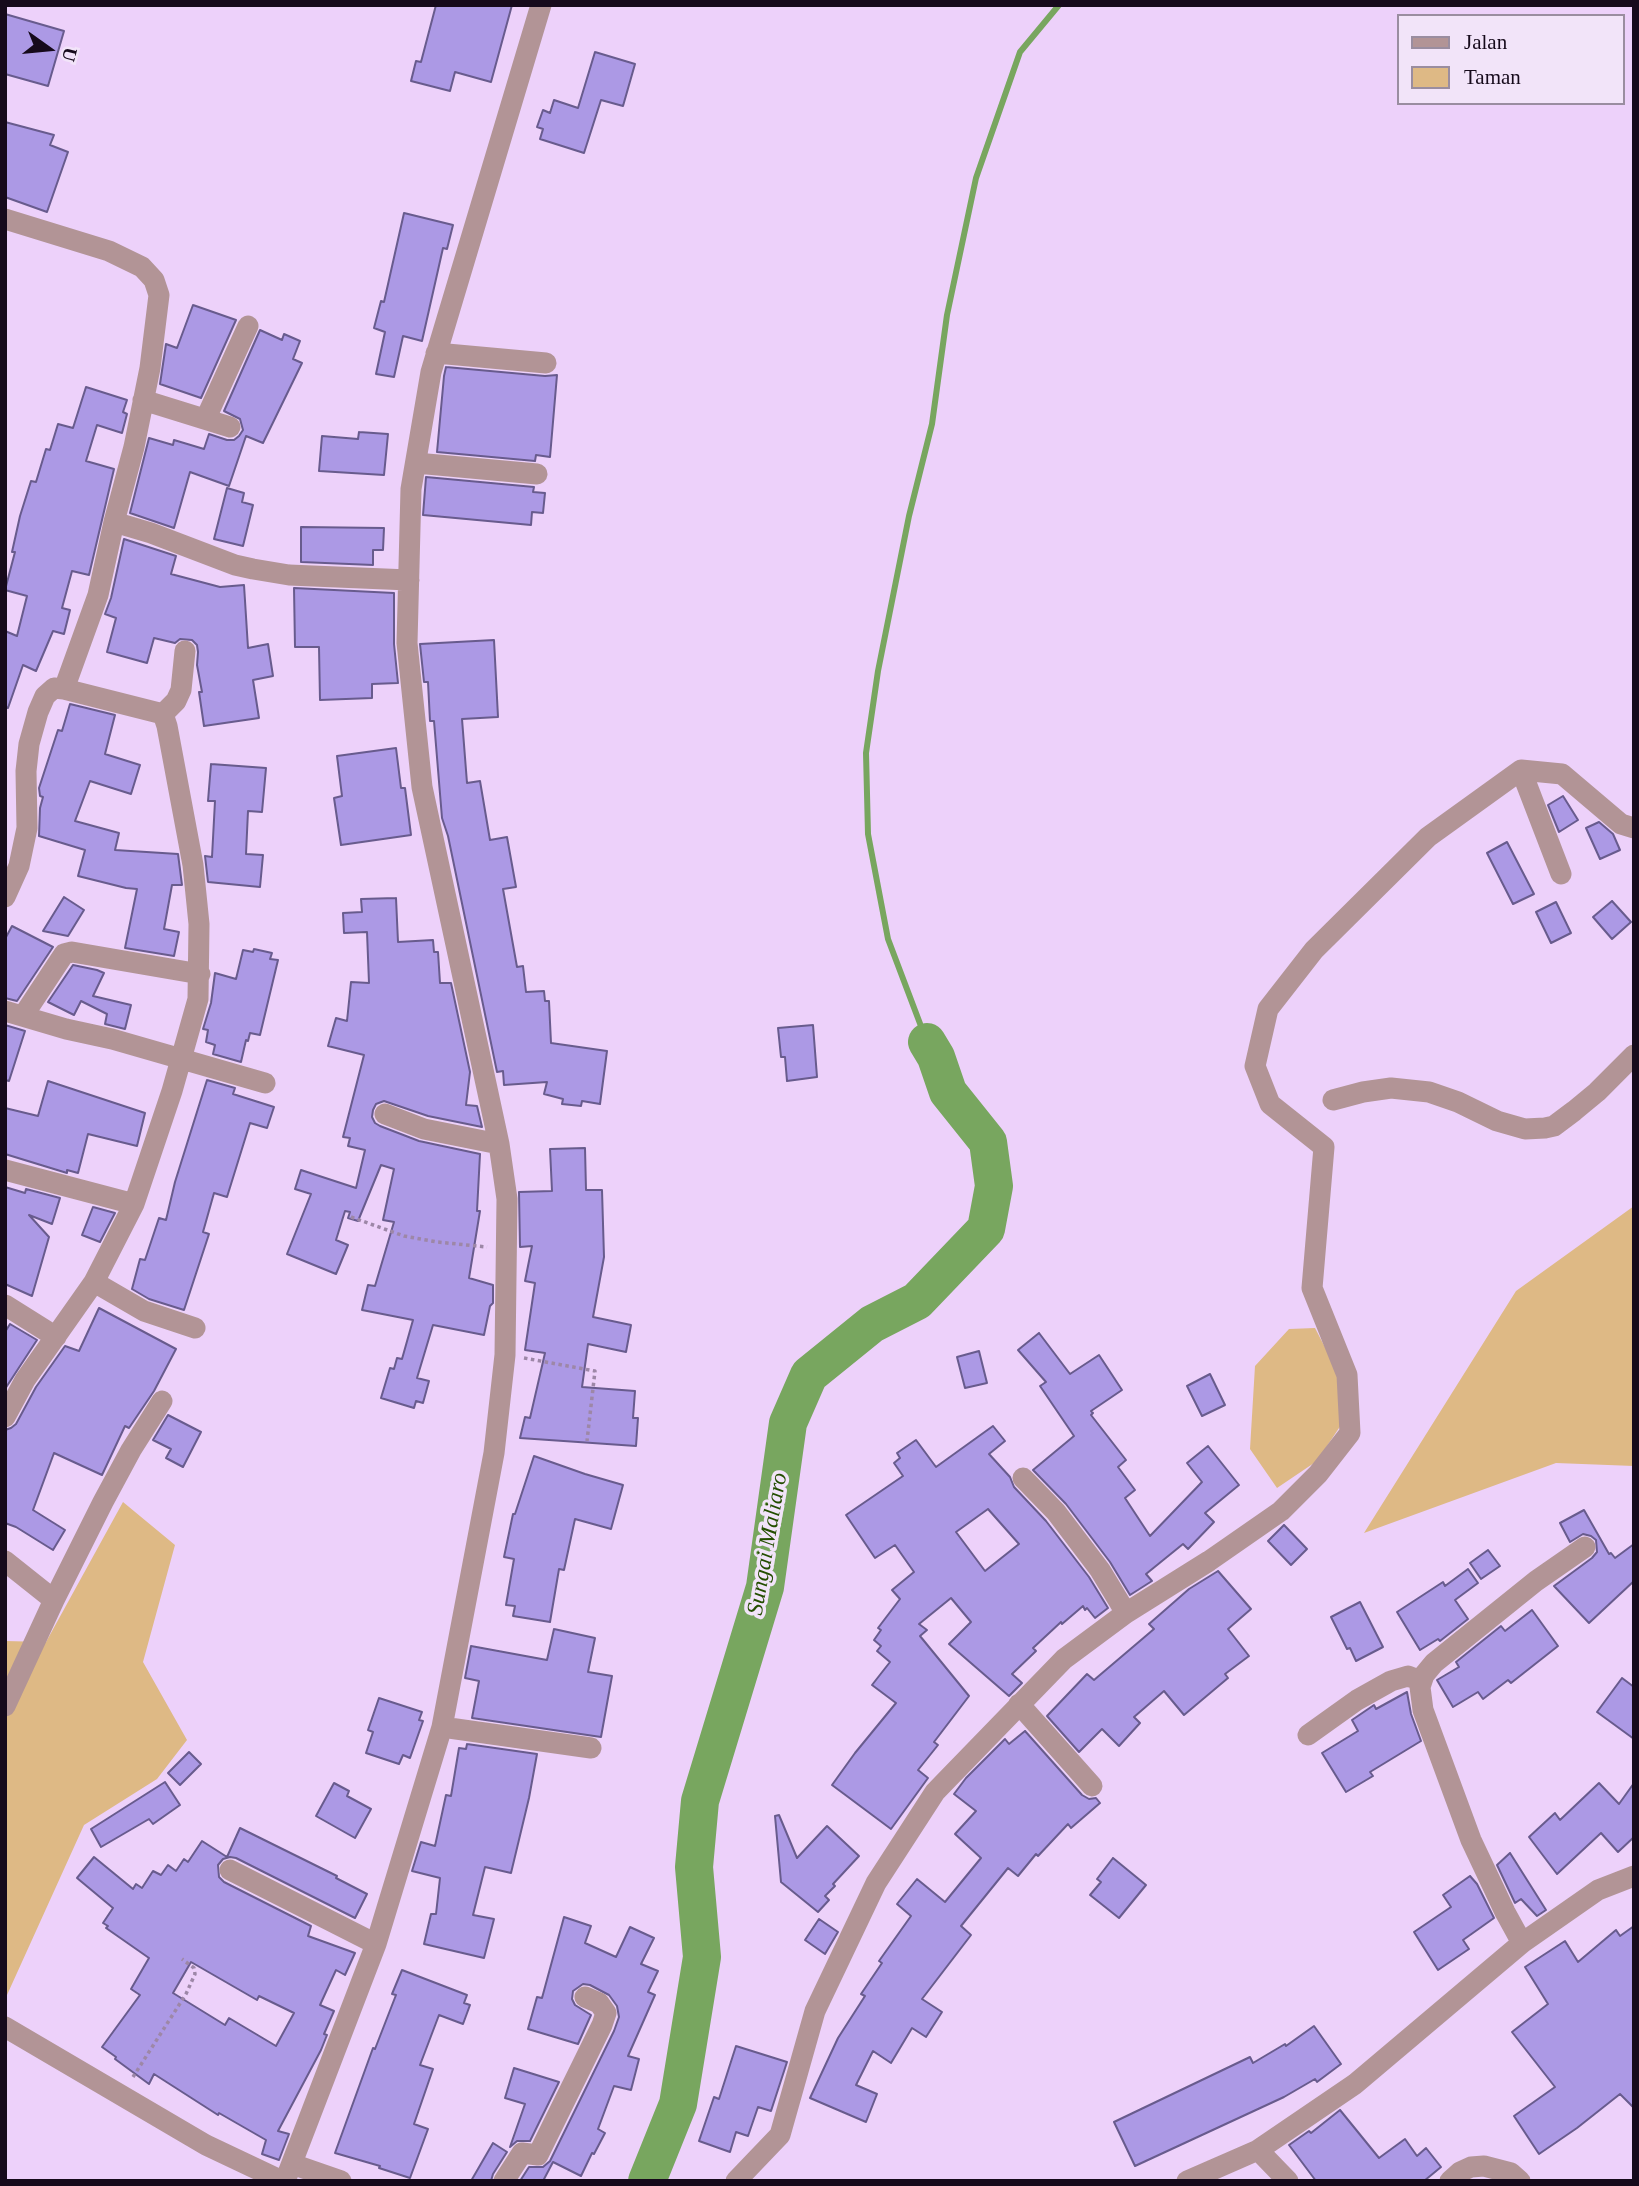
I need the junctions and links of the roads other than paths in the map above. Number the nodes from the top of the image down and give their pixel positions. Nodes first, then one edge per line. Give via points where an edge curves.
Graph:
1 (541, 5) edge
2 (5, 219) edge
3 (248, 326) dead end
4 (436, 353) junction
5 (546, 363) dead end
6 (143, 400) junction
7 (206, 418) junction
8 (230, 427) dead end
9 (416, 463) junction
10 (537, 474) dead end
11 (114, 522) junction
12 (409, 580) junction
13 (185, 651) dead end
14 (64, 689) junction
15 (163, 714) junction
16 (1521, 770) junction
17 (1634, 828) edge
18 (1561, 874) dead end
19 (5, 897) edge
20 (200, 974) junction
21 (14, 1014) edge
22 (1634, 1055) edge
23 (182, 1059) junction
24 (265, 1083) dead end
25 (1334, 1100) dead end
26 (385, 1114) dead end
27 (499, 1144) junction
28 (5, 1170) edge
29 (134, 1204) junction
30 (94, 1282) junction
31 (5, 1305) edge
32 (195, 1328) dead end
33 (56, 1337) junction
34 (162, 1401) dead end
35 (5, 1417) edge
36 (1023, 1478) dead end
37 (1585, 1547) dead end
38 (5, 1560) edge
39 (54, 1600) junction
40 (1126, 1613) junction
41 (1421, 1681) junction
42 (1019, 1704) junction
43 (5, 1706) edge
44 (442, 1727) junction
45 (1308, 1735) dead end
46 (591, 1748) dead end
47 (1092, 1786) dead end
48 (230, 1870) dead end
49 (1634, 1876) edge
50 (1522, 1943) junction
51 (376, 1944) junction
52 (585, 1997) dead end
53 (5, 2027) edge
54 (1258, 2150) junction
55 (287, 2175) edge
56 (341, 2181) edge
57 (503, 2181) edge
58 (736, 2181) edge
59 (1187, 2181) edge
60 (1288, 2181) edge
61 (1450, 2181) edge
62 (1520, 2181) edge

1 - 4 street
2 - 6 street via 109,251 142,267 154,280 159,295
3 - 7 street
4 - 5 street
4 - 9 street
6 - 7 street
6 - 11 street
7 - 8 street
9 - 10 street
9 - 12 street
11 - 12 street via 253,569
11 - 14 street via 98,595
12 - 27 street via 407,643 422,787
13 - 15 street via 181,690
14 - 15 street
14 - 19 street via 54,688 45,696 29,744 27,828 19,866
15 - 20 street via 193,865
16 - 17 street via 1562,774 1621,824
16 - 18 street
16 - 40 street via 1428,838 1314,950 1268,1009 1255,1066 1270,1104 1324,1147 1312,1288 1347,1375 1350,1433 1281,1511
20 - 21 street via 72,952 64,954
20 - 23 street
21 - 23 street
22 - 25 street via 1582,1105 1545,1128 1525,1129 1497,1121 1429,1092 1391,1088
23 - 24 street
23 - 29 street
26 - 27 street via 424,1129
27 - 44 street via 507,1199 505,1355 494,1453
28 - 29 street
29 - 30 street
30 - 32 street via 144,1311
30 - 33 street
31 - 33 street
33 - 35 street
34 - 39 street via 131,1450
36 - 40 street via 1100,1570
37 - 41 street via 1434,1663
38 - 39 street
39 - 43 street
40 - 42 street via 1063,1659
41 - 45 street via 1408,1676 1391,1681
41 - 50 street via 1423,1710 1471,1840
42 - 47 street
42 - 58 street via 935,1792 876,1882 815,2011 780,2135
44 - 46 street
44 - 51 street
48 - 51 street
49 - 50 street via 1598,1890
50 - 54 street via 1355,2084
51 - 55 street
52 - 57 street via 599,2003 606,2013 602,2025 538,2154 522,2153
53 - 55 street via 206,2145
54 - 59 street
54 - 60 street
55 - 56 street
61 - 62 street via 1460,2172 1483,2166 1511,2173

